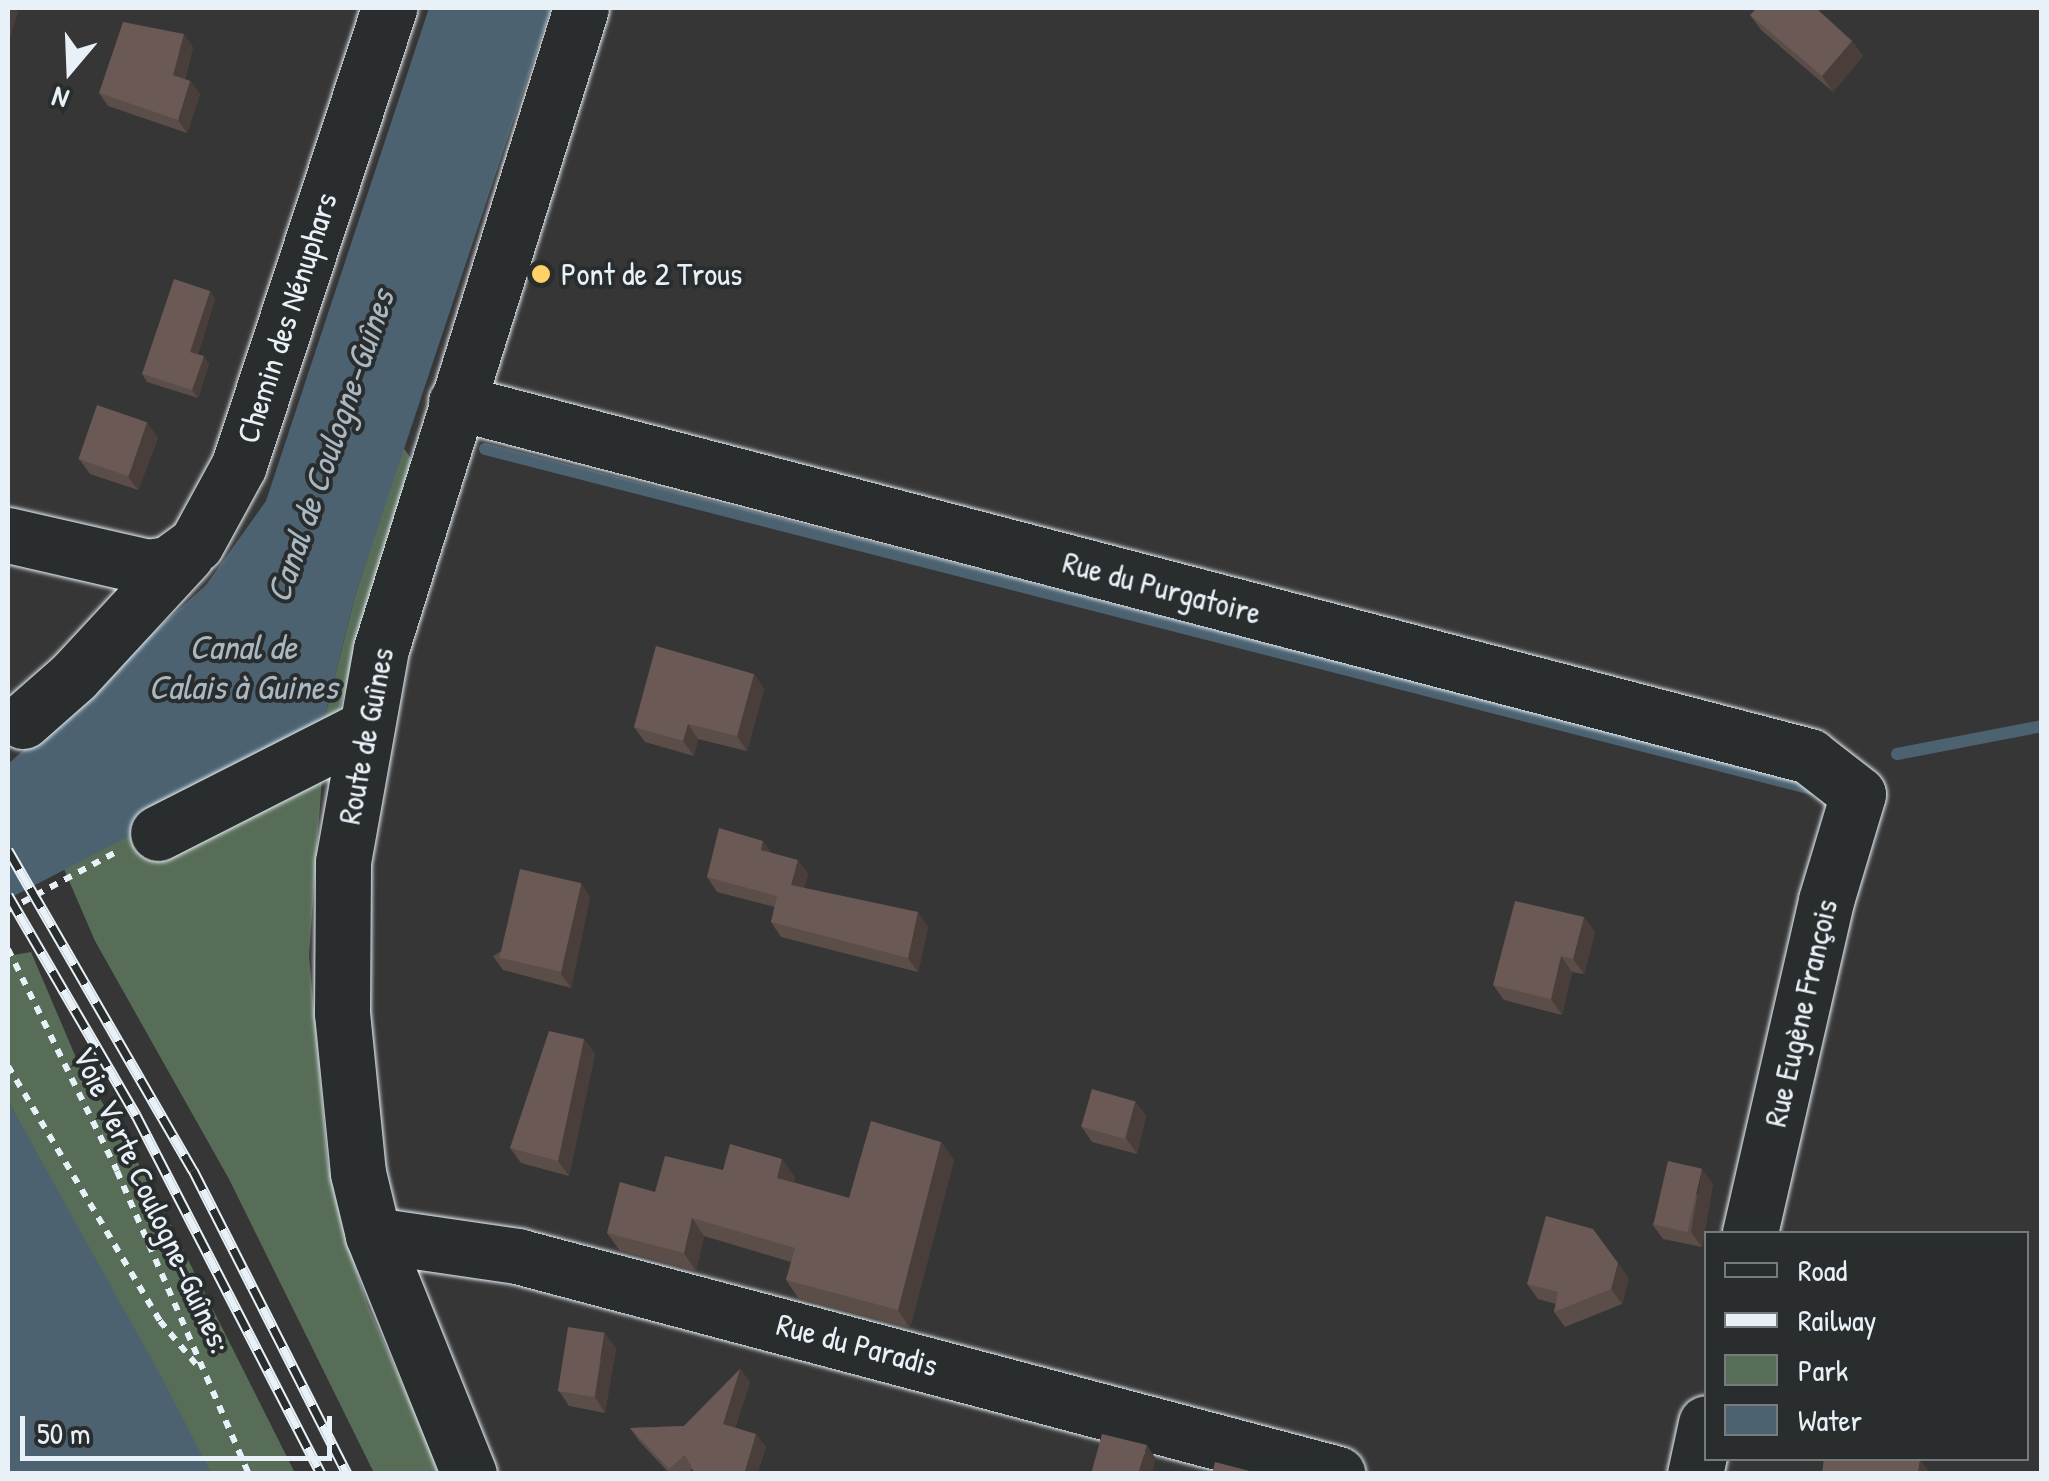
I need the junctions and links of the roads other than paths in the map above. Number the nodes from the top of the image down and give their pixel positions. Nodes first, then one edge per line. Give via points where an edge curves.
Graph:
1 (390, 8) edge
2 (580, 8) edge
3 (456, 402) junction
4 (8, 536) edge
5 (186, 555) junction
6 (23, 721) dead end
7 (363, 729) junction
8 (1858, 794) joint
9 (158, 832) road end
10 (1751, 1231) edge
11 (373, 1236) junction
12 (1704, 1432) edge
13 (469, 1474) edge
14 (1338, 1474) edge
15 (1695, 1474) edge

1 - 5 street, Chemin des Nénuphars via 231,485
2 - 3 street, Route de Guînes
3 - 7 street, Route de Guînes
3 - 8 street, Rue du Purgatoire via 1809,756
4 - 5 street via 148,567
5 - 6 street, Chemin des Nénuphars
7 - 9 street
7 - 11 street, Route de Guînes via 343,862 340,964 352,1140
8 - 10 street, Rue Eugène François via 1826,901
11 - 13 street, Route de Guînes
11 - 14 street, Rue du Paradis via 444,1241 552,1265
12 - 15 street

